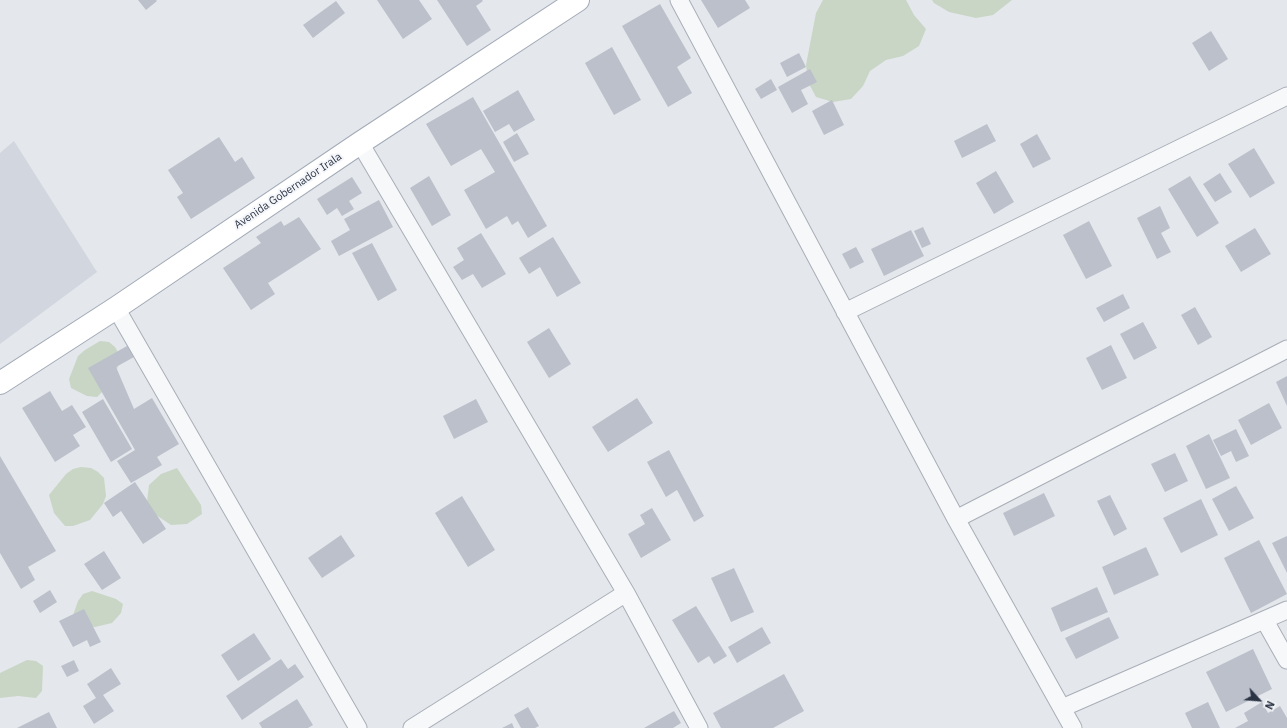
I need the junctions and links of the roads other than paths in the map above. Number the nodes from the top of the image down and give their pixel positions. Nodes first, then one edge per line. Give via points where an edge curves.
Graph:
1 (578, 0) edge
2 (679, 0) edge
3 (1287, 96) edge
4 (360, 143) junction
5 (116, 308) junction
6 (845, 312) junction
7 (1287, 349) edge
8 (0, 383) edge
9 (956, 519) junction
10 (626, 593) junction
11 (1287, 610) edge
12 (1266, 621) junction
13 (1287, 660) edge
14 (1062, 708) junction
15 (358, 728) edge
16 (412, 728) edge
17 (699, 728) edge
18 (1073, 728) edge

1 - 4 main road, Avenida Gobernador Irala
2 - 6 street
3 - 6 street
4 - 5 main road, Avenida Gobernador Irala
4 - 10 street
5 - 8 main road, Avenida Gobernador Irala
5 - 15 street
6 - 9 street
7 - 9 street
9 - 14 street
10 - 16 street
10 - 17 street
11 - 12 street
12 - 13 street
12 - 14 street
14 - 18 street

